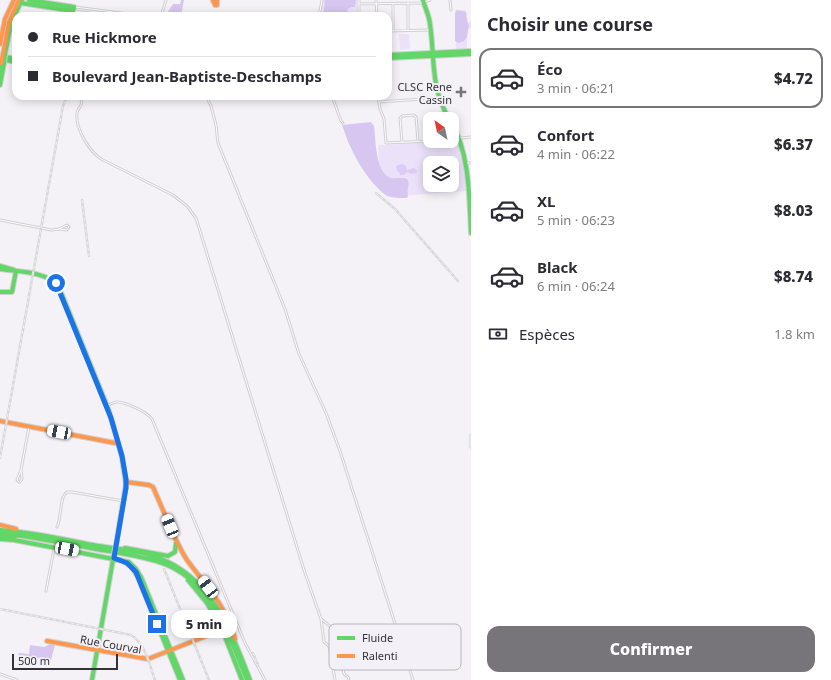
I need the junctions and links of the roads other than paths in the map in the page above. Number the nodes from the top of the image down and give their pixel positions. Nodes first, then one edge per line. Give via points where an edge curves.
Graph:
1 (28, 0) edge
2 (166, 0) edge
3 (322, 0) edge
4 (359, 0) edge
5 (376, 0) edge
6 (430, 0) edge
7 (450, 0) edge
8 (18, 1) edge
9 (423, 1) edge
10 (392, 3) junction
11 (408, 3) junction
12 (359, 4) junction
13 (376, 4) junction
14 (74, 9) junction
15 (450, 10) dead end
16 (12, 12) edge
17 (12, 12) edge
18 (73, 12) edge
19 (90, 12) edge
20 (104, 12) edge
21 (162, 12) edge
22 (320, 12) edge
23 (359, 12) edge
24 (377, 12) edge
25 (393, 30) joint
26 (408, 30) junction
27 (431, 30) junction
28 (0, 44) edge
29 (471, 53) edge
30 (433, 55) junction
31 (2, 57) edge
32 (392, 57) edge
33 (12, 59) edge
34 (0, 71) edge
35 (0, 85) edge
36 (438, 97) junction
37 (81, 100) edge
38 (208, 100) edge
39 (334, 100) edge
40 (379, 102) joint
41 (444, 112) edge
42 (343, 123) dead end
43 (471, 137) edge
44 (460, 138) joint
45 (418, 141) junction
46 (423, 141) edge
47 (402, 143) junction
48 (469, 163) edge
49 (469, 181) edge
50 (470, 216) edge
51 (0, 220) edge
52 (60, 229) dead end
53 (471, 233) edge
54 (0, 268) edge
55 (16, 271) junction
56 (0, 292) edge
57 (106, 406) junction
58 (0, 421) edge
59 (29, 427) junction
60 (471, 435) edge
61 (118, 442) junction
62 (471, 447) edge
63 (21, 470) junction
64 (126, 482) junction
65 (124, 501) junction
66 (0, 525) edge
67 (57, 526) dead end
68 (0, 530) edge
69 (0, 533) edge
70 (29, 533) junction
71 (35, 537) junction
72 (0, 538) edge
73 (175, 538) junction
74 (98, 546) junction
75 (54, 547) junction
76 (114, 556) junction
77 (183, 574) junction
78 (46, 592) dead end
79 (321, 619) junction
80 (395, 624) edge
81 (329, 625) edge
82 (214, 633) junction
83 (47, 641) dead end
84 (329, 646) edge
85 (237, 648) junction
86 (97, 650) junction
87 (170, 651) junction
88 (333, 670) edge
89 (343, 670) edge
90 (410, 670) edge
91 (0, 674) edge
92 (349, 679) edge
93 (17, 680) edge
94 (92, 680) edge
95 (182, 680) edge
96 (242, 680) edge
97 (248, 680) edge
98 (265, 680) edge
99 (335, 680) edge
100 (413, 680) edge

1 - 14 main road
2 - 21 street
3 - 22 street
4 - 12 street
5 - 13 street
6 - 9 street
7 - 15 street
8 - 14 main road
8 - 16 main road
8 - 28 main road via 6,17
9 - 11 street
9 - 27 main road
10 - 11 street
10 - 13 street
10 - 25 street
11 - 26 street
12 - 13 street
12 - 23 street
13 - 24 street
14 - 18 main road
14 - 19 street
14 - 20 street
17 - 31 main road via 8,20
25 - 26 street
26 - 27 street
27 - 30 main road
29 - 30 main road
30 - 32 main road
30 - 36 main road
31 - 33 main road
31 - 34 main road
31 - 35 main road
36 - 40 street
36 - 41 main road
37 - 79 street via 77,119 94,154 173,195 187,206 196,218
38 - 80 street via 216,125 218,144 285,309 299,354 340,450
39 - 42 street
40 - 47 street via 384,118 386,143
43 - 44 street
44 - 48 main road
45 - 46 street
45 - 47 street
45 - 47 street via 416,117 402,116
48 - 49 main road
49 - 50 main road
50 - 53 main road
51 - 52 street via 51,230
54 - 55 main road
55 - 56 main road via 11,293
55 - 57 main road via 48,277 56,283
57 - 61 main road
57 - 98 street via 122,403 152,419 245,643
58 - 59 main road
59 - 61 main road
59 - 63 street
60 - 62 street
61 - 64 main road
63 - 63 street via 17,479 19,482 22,479
64 - 65 main road
64 - 73 main road via 153,487
65 - 67 street via 68,492 64,495
65 - 76 main road, bridge
66 - 70 main road
68 - 70 main road
69 - 71 main road
70 - 74 main road
71 - 72 main road
71 - 77 main road via 146,558 166,564
72 - 75 main road
73 - 74 main road via 176,550 169,556 135,549
73 - 85 main road via 222,607
74 - 85 main road via 157,558 190,575 217,605
75 - 76 main road
75 - 78 street
76 - 86 main road
76 - 87 main road via 131,566 138,577
77 - 82 main road via 203,597 217,619 220,628
77 - 97 main road via 202,591 217,611
79 - 81 street
79 - 84 street via 324,642
82 - 87 main road, Rue Courval
82 - 96 main road via 224,634
83 - 86 main road, Rue Courval
85 - 97 main road
86 - 87 main road, Rue Courval via 147,659
86 - 94 main road
87 - 95 main road
88 - 99 street
89 - 92 street
90 - 100 street
91 - 93 street

